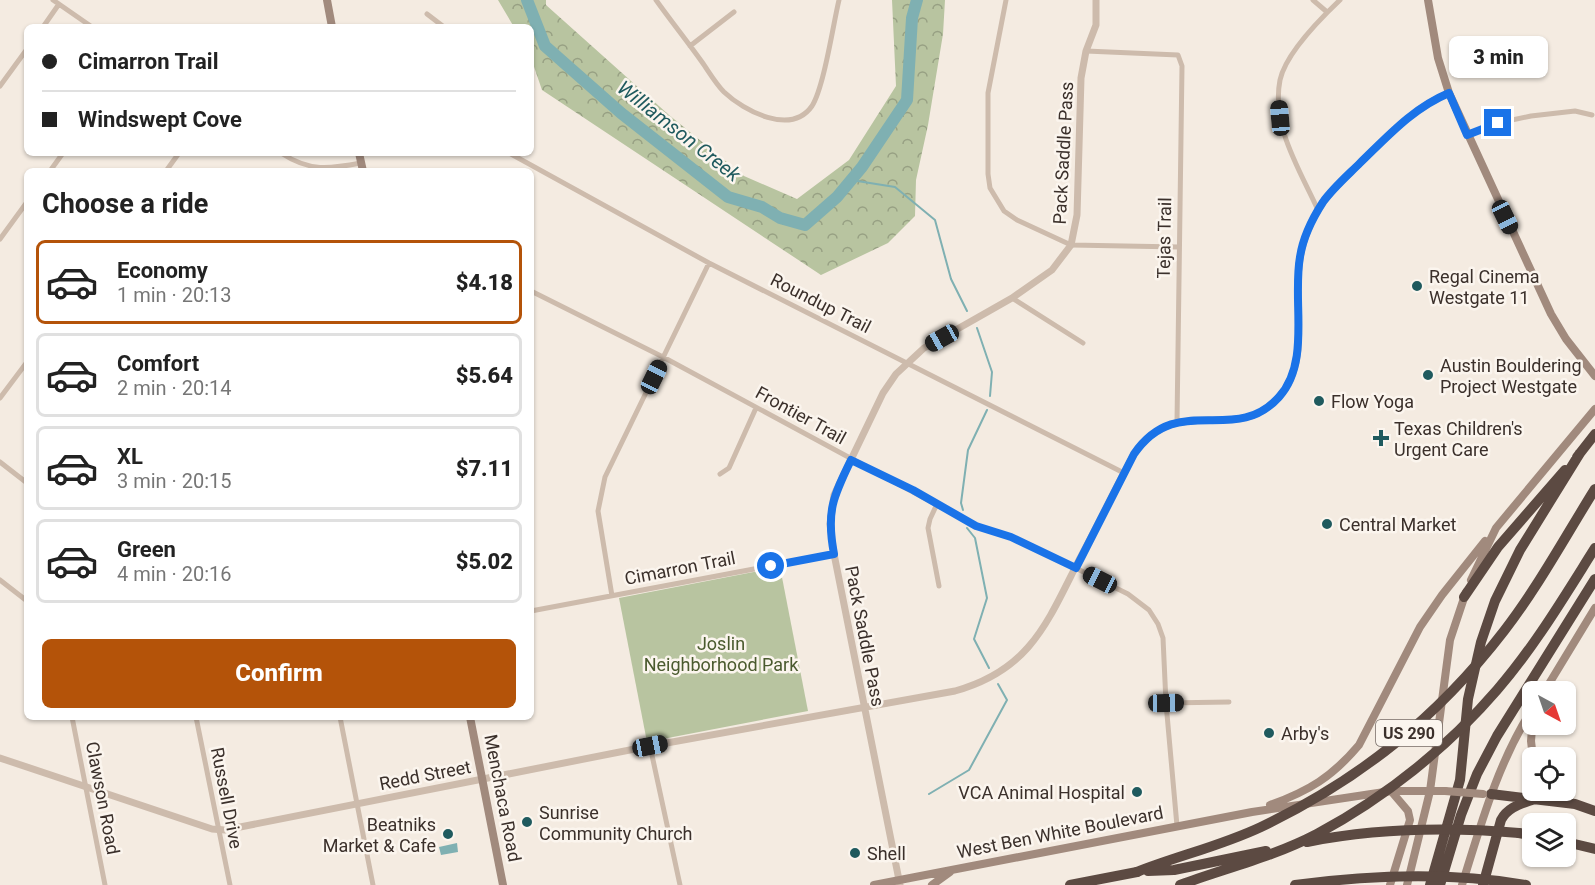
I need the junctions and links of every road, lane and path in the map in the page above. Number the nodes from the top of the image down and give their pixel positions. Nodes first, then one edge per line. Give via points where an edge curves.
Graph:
1 (53, 0) edge
2 (327, 0) edge
3 (656, 0) edge
4 (839, 0) edge
5 (1006, 0) edge
6 (1096, 0) edge
7 (1313, 0) edge
8 (1340, 0) edge
9 (1428, 0) edge
10 (59, 4) junction
11 (735, 12) dead end
12 (1327, 12) junction
13 (427, 14) dead end
14 (45, 24) edge
15 (89, 24) edge
16 (331, 24) edge
17 (440, 24) edge
18 (690, 46) junction
19 (1086, 51) junction
20 (24, 53) edge
21 (0, 86) edge
22 (1449, 93) junction
23 (1592, 115) dead end
24 (1467, 135) junction
25 (286, 156) edge
26 (514, 156) edge
27 (362, 167) edge
28 (320, 168) edge
29 (334, 168) edge
30 (24, 206) edge
31 (1318, 210) junction
32 (0, 239) edge
33 (1071, 245) junction
34 (1179, 247) junction
35 (710, 263) junction
36 (534, 292) edge
37 (1012, 298) junction
38 (1083, 343) dead end
39 (663, 357) junction
40 (906, 362) junction
41 (24, 368) edge
42 (1595, 376) edge
43 (0, 398) edge
44 (756, 408) junction
45 (1595, 409) edge
46 (1177, 422) junction
47 (1595, 434) edge
48 (1580, 453) junction
49 (851, 460) junction
50 (0, 462) edge
51 (1124, 473) junction
52 (720, 474) dead end
53 (24, 481) edge
54 (1595, 489) edge
55 (937, 504) junction
56 (1496, 528) junction
57 (1595, 548) edge
58 (834, 554) junction
59 (1076, 568) junction
60 (1595, 579) edge
61 (0, 580) edge
62 (939, 586) dead end
63 (612, 596) junction
64 (1464, 597) junction
65 (24, 599) edge
66 (1595, 608) edge
67 (534, 610) edge
68 (1551, 681) edge
69 (1229, 702) dead end
70 (1166, 703) junction
71 (864, 706) junction
72 (73, 720) edge
73 (197, 720) edge
74 (341, 720) edge
75 (471, 720) edge
76 (1522, 724) edge
77 (650, 746) junction
78 (0, 758) edge
79 (483, 779) junction
80 (85, 787) junction
81 (1391, 791) junction
82 (1430, 791) junction
83 (1487, 794) junction
84 (1522, 798) edge
85 (1529, 801) edge
86 (1550, 801) edge
87 (1571, 801) edge
88 (357, 804) junction
89 (1575, 804) junction
90 (1595, 811) edge
91 (1252, 812) junction
92 (1177, 826) junction
93 (219, 831) junction
94 (1522, 834) edge
95 (1576, 844) edge
96 (1595, 849) edge
97 (953, 870) junction
98 (1137, 872) junction
99 (900, 882) edge
100 (105, 885) edge
101 (230, 885) edge
102 (373, 885) edge
103 (503, 885) edge
104 (680, 885) edge
105 (874, 885) edge
106 (932, 885) edge
107 (1070, 885) edge
108 (1180, 885) edge
109 (1295, 885) edge
110 (1390, 885) edge
111 (1407, 885) edge
112 (1430, 885) edge
113 (1440, 885) edge
114 (1462, 885) edge
115 (1482, 885) edge
116 (1526, 885) edge

1 - 10 street
2 - 16 main road
3 - 18 street
4 - 18 street via 819,90 812,106 801,117 787,121 770,118 746,107 724,91
5 - 33 street via 988,93 990,188 1004,211
6 - 19 street, Pack Saddle Pass via 1096,24
7 - 12 street
8 - 12 street
9 - 22 main road via 1438,58
10 - 14 street
10 - 15 street
11 - 18 street
12 - 31 street via 1288,60 1280,79 1278,100 1285,136
13 - 17 street
19 - 33 street, Pack Saddle Pass via 1077,215
19 - 34 street, Tejas Trail via 1178,55 1182,66
20 - 21 street
22 - 24 main road
22 - 31 street via 1409,117
23 - 24 street via 1575,111 1531,116
24 - 42 main road via 1555,321
25 - 28 street
26 - 35 street, Roundup Trail
27 - 29 street
30 - 32 street
31 - 46 street via 1300,257 1297,354 1287,386 1269,407 1245,418
33 - 34 street
33 - 37 street, Pack Saddle Pass via 1052,270
34 - 46 street, Tejas Trail
35 - 39 street
35 - 40 street, Roundup Trail
36 - 39 street, Frontier Trail
37 - 38 street
37 - 40 street, Pack Saddle Pass
39 - 44 street, Frontier Trail
39 - 63 street via 605,477 598,511
40 - 49 street, Pack Saddle Pass via 883,393
40 - 51 street, Roundup Trail
41 - 43 street
44 - 49 street, Frontier Trail
44 - 52 street via 729,468
45 - 56 main road
46 - 51 street, Redd Street via 1146,438
47 - 48 highway
48 - 64 highway via 1498,546
48 - 112 highway via 1520,550 1495,601 1468,699 1460,780
49 - 55 street, Frontier Trail
49 - 58 street, Pack Saddle Pass via 832,504
50 - 53 street
51 - 59 street, Redd Street
54 - 98 highway, US 290, bridge via 1504,632 1414,729 1344,782 1300,807 1259,828
55 - 59 street, Frontier Trail via 976,526 1011,537
55 - 62 street via 928,528
56 - 64 main road
56 - 91 main road, West Ben White Boulevard via 1420,627 1368,730 1345,761 1300,795
57 - 108 highway, US 290, bridge via 1529,649 1497,690 1468,722 1402,779 1316,834 1260,859
58 - 63 street, Cimarron Trail
58 - 71 street, Pack Saddle Pass
59 - 70 street, Frontier Trail via 1136,599 1154,617 1164,646
59 - 71 street, Redd Street via 1040,635 998,673 955,691
60 - 113 highway via 1477,774
61 - 65 street
63 - 67 street, Cimarron Trail
64 - 82 main road via 1450,640
66 - 68 main road
69 - 70 street
70 - 92 street, Frontier Trail
71 - 77 street, Redd Street
71 - 99 street, Pack Saddle Pass
72 - 80 street, Clawson Road
73 - 93 street, Russell Drive
74 - 88 street
75 - 79 main road, Menchaca Road
76 - 83 main road
77 - 79 street, Redd Street
77 - 104 street
78 - 80 street, Redd Street
79 - 88 street, Redd Street
79 - 103 main road, Menchaca Road
80 - 93 street, Redd Street
80 - 100 street, Clawson Road
81 - 82 main road, West Ben White Boulevard
81 - 91 main road, West Ben White Boulevard
81 - 110 main road via 1408,811 1410,820
82 - 83 main road, West Ben White Boulevard, bridge
82 - 111 main road
83 - 84 highway
83 - 114 main road
85 - 115 highway via 1504,814
86 - 89 highway
87 - 89 main road
88 - 93 street, Redd Street
88 - 102 street
89 - 90 highway
91 - 92 main road, West Ben White Boulevard
92 - 97 main road, West Ben White Boulevard
93 - 101 street, Russell Drive
94 - 98 highway, bridge via 1434,828 1379,831 1174,870
95 - 96 highway
97 - 99 main road, West Ben White Boulevard
97 - 106 main road
98 - 107 highway, US 290
99 - 105 main road, West Ben White Boulevard
109 - 116 highway, bridge via 1380,878

